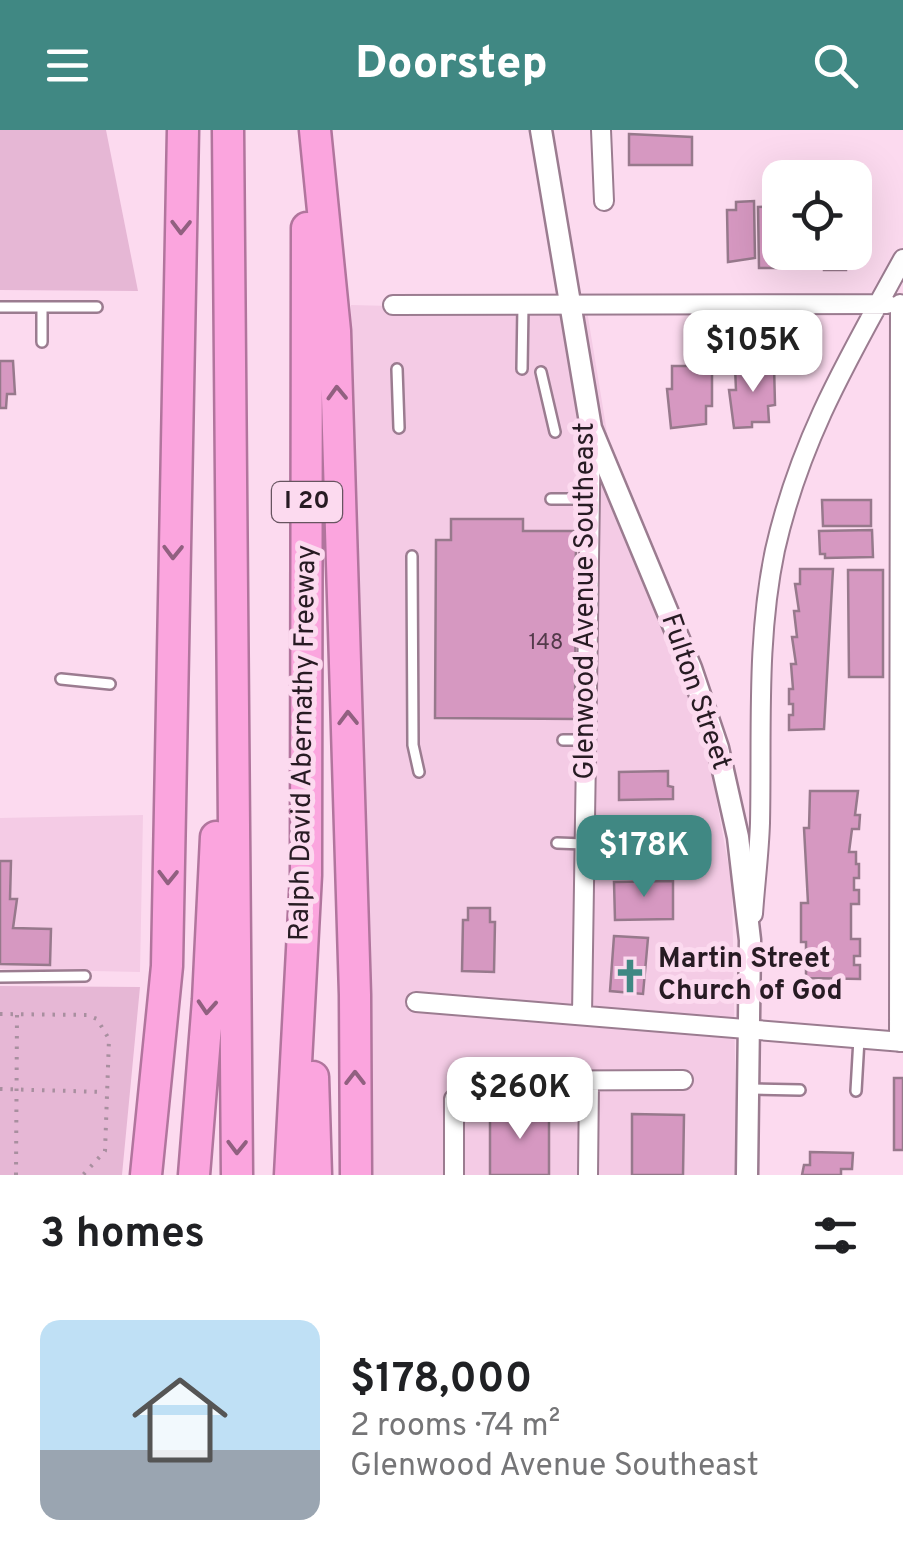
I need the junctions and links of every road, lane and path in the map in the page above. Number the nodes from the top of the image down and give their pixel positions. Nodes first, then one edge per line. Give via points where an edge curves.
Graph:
1 (183, 130) edge
2 (228, 130) edge
3 (311, 130) edge
4 (541, 130) edge
5 (601, 130) edge
6 (604, 201) dead end
7 (903, 259) edge
8 (878, 304) junction
9 (902, 304) edge
10 (523, 305) junction
11 (570, 305) junction
12 (393, 306) dead end
13 (0, 307) edge
14 (42, 307) junction
15 (98, 307) dead end
16 (42, 342) dead end
17 (397, 369) dead end
18 (522, 370) dead end
19 (541, 372) dead end
20 (399, 428) dead end
21 (591, 428) junction
22 (555, 432) dead end
23 (230, 454) junction
24 (551, 499) dead end
25 (590, 499) junction
26 (412, 556) dead end
27 (61, 679) dead end
28 (110, 684) dead end
29 (563, 740) dead end
30 (586, 740) junction
31 (420, 772) dead end
32 (558, 843) dead end
33 (584, 844) junction
34 (306, 874) junction
35 (902, 926) edge
36 (750, 940) junction
37 (86, 976) dead end
38 (0, 978) edge
39 (416, 1002) dead end
40 (0, 1014) edge
41 (17, 1014) junction
42 (582, 1015) junction
43 (748, 1029) junction
44 (859, 1038) junction
45 (901, 1042) edge
46 (589, 1080) junction
47 (683, 1080) dead end
48 (0, 1089) edge
49 (748, 1089) junction
50 (15, 1090) junction
51 (800, 1090) dead end
52 (856, 1091) dead end
53 (107, 1092) junction
54 (16, 1175) edge
55 (83, 1175) edge
56 (146, 1175) edge
57 (194, 1175) edge
58 (236, 1175) edge
59 (290, 1175) edge
60 (316, 1175) edge
61 (356, 1175) edge
62 (454, 1175) edge
63 (588, 1175) edge
64 (747, 1175) edge

1 -> 56 highway via 166,966
2 - 23 highway, I 20
3 - 34 highway, Ralph David Abernathy Freeway / I 20
61 -> 3 highway via 335,331
4 - 11 street, Glenwood Avenue Southeast
5 - 6 street
7 - 8 street
8 - 9 street
8 - 11 street
8 - 36 street via 812,429 775,553 762,646 760,828
9 - 35 street
10 - 11 street
10 - 12 street
10 - 18 lane
11 - 21 street, Glenwood Avenue Southeast
13 - 14 lane
14 - 15 lane
14 - 16 lane
17 - 20 lane
19 - 22 lane
21 - 25 street, Glenwood Avenue Southeast
21 - 36 street, Fulton Street via 692,668 718,748 738,837
23 -> 57 highway via 210,963
23 -> 58 highway, I 20
24 - 25 lane
25 - 30 street, Glenwood Avenue Southeast
26 - 31 lane via 413,745
27 - 28 lane
29 - 30 lane
30 - 33 street, Glenwood Avenue Southeast
32 - 33 lane
33 - 42 street, Glenwood Avenue Southeast
34 - 59 highway, Ralph David Abernathy Freeway / I 20
34 - 60 highway
35 - 45 street
36 - 43 street, Fulton Street
37 - 38 lane
39 - 42 street
40 - 41 path
41 - 50 path
41 - 53 path via 97,1020 110,1039
42 - 43 street
43 - 44 street
43 - 49 street, Fulton Street
44 - 45 street
44 - 52 lane
46 - 47 street
46 - 62 street via 473,1081 454,1099
46 - 63 street
48 - 50 path
49 - 51 lane
49 - 64 street, Fulton Street
50 - 53 path
50 - 54 path
53 - 55 path via 105,1151

